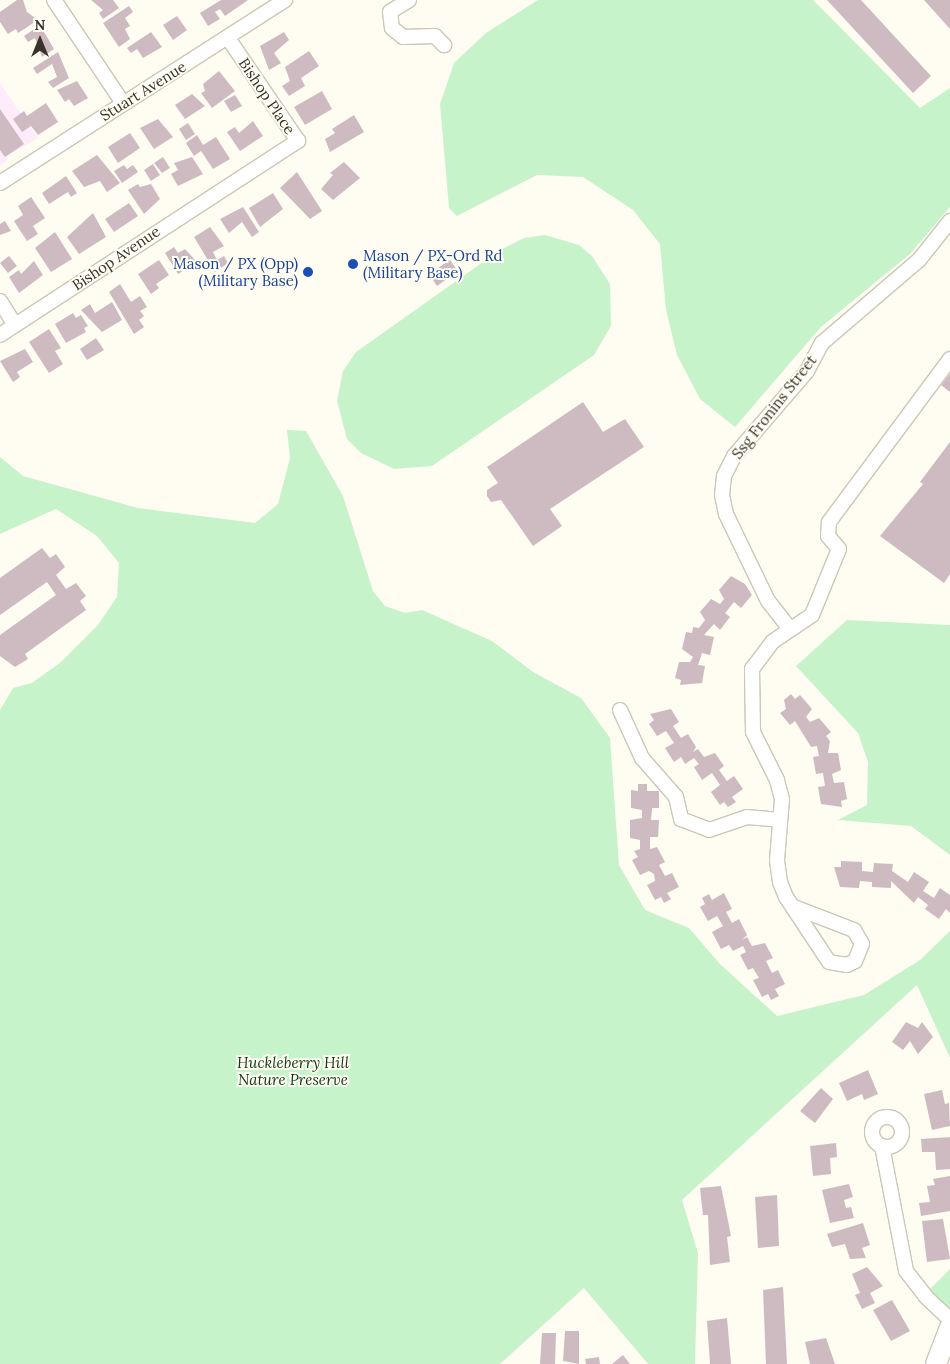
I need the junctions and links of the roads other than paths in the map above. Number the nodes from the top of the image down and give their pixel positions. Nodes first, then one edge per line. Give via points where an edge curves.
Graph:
1 (54, 0) edge
2 (286, 0) edge
3 (409, 0) edge
4 (228, 38) junction
5 (444, 45) dead end
6 (123, 103) junction
7 (232, 181) joint
8 (0, 183) edge
9 (950, 221) edge
10 (0, 301) edge
11 (16, 325) junction
12 (0, 335) edge
13 (950, 359) edge
14 (790, 629) junction
15 (620, 710) dead end
16 (780, 820) junction
17 (794, 907) junction
18 (882, 1146) dead end
19 (950, 1319) edge
20 (950, 1328) edge
21 (936, 1364) edge

1 - 6 street
2 - 4 street, Stuart Avenue
3 - 5 street via 390,12 392,28 403,38 435,36
4 - 6 street, Stuart Avenue
4 - 7 street, Bishop Place via 298,141
6 - 8 street, Stuart Avenue
7 - 11 street, Bishop Avenue
9 - 14 street, Ssg Fronins Street via 918,260 822,343 807,371 734,456 724,476 722,495 726,514 768,601
10 - 11 street
11 - 12 street, Bishop Avenue
13 - 14 street via 829,522 828,536 839,549 812,615
14 - 16 street via 762,652 751,680 753,732 780,790
15 - 16 street via 642,758 676,798 681,818 708,830 747,817
16 - 17 street via 777,869
17 - 17 street via 854,930 862,944 855,961 847,965 829,962
18 - 19 street via 906,1271 926,1298
20 - 21 street

